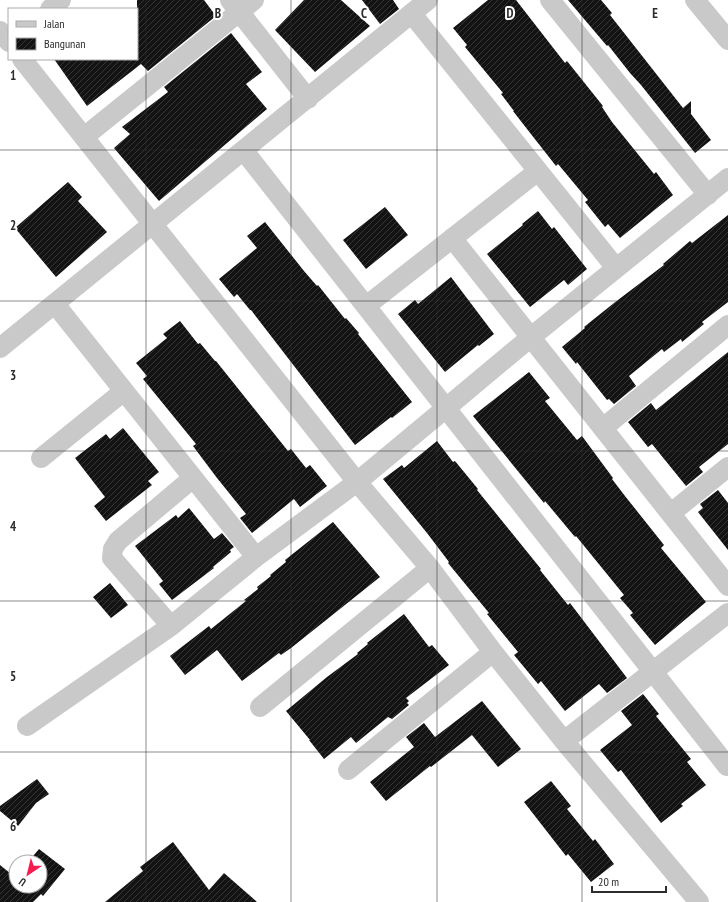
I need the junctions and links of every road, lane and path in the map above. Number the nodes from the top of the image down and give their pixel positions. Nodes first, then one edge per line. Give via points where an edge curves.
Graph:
1 (61, 0) edge
2 (428, 0) edge
3 (550, 0) edge
4 (695, 0) edge
5 (241, 4) edge
6 (51, 8) edge
7 (412, 14) junction
8 (728, 40) edge
9 (23, 60) edge
10 (308, 99) junction
11 (84, 138) junction
12 (244, 151) junction
13 (538, 171) junction
14 (728, 178) edge
15 (708, 195) junction
16 (153, 224) junction
17 (452, 238) junction
18 (616, 268) junction
19 (55, 304) junction
20 (366, 306) junction
21 (728, 325) edge
22 (531, 337) junction
23 (0, 348) edge
24 (124, 391) junction
25 (446, 408) junction
26 (603, 428) junction
27 (41, 458) dead end
28 (728, 466) edge
29 (193, 478) junction
30 (357, 482) junction
31 (671, 513) junction
32 (256, 557) junction
33 (430, 568) junction
34 (728, 586) edge
35 (728, 613) edge
36 (171, 626) junction
37 (493, 652) junction
38 (653, 672) junction
39 (260, 706) dead end
40 (26, 726) dead end
41 (564, 741) junction
42 (727, 766) dead end
43 (348, 770) dead end
44 (699, 902) edge

1 - 6 street
2 - 7 street
3 - 15 street
4 - 8 street
5 - 10 street
5 - 11 street
7 - 10 street
7 - 13 street
9 - 11 street
10 - 12 street
11 - 16 street
12 - 16 street
12 - 20 street
13 - 17 street
13 - 18 street
14 - 15 street
15 - 18 street
16 - 19 street
16 - 30 street
17 - 20 street
17 - 22 street
18 - 22 street
19 - 23 street
19 - 24 street
20 - 25 street
21 - 26 street
22 - 25 street
22 - 26 street
24 - 27 street
24 - 29 street
25 - 30 street
25 - 38 street
26 - 31 street
28 - 31 street
29 - 32 street
29 - 36 street via 118,541 113,549 112,558
30 - 32 street
30 - 33 street
31 - 34 street
32 - 36 street
33 - 37 street
33 - 39 street
35 - 38 street
36 - 40 street
37 - 41 street
37 - 43 street
38 - 41 street
38 - 42 street
41 - 44 street

